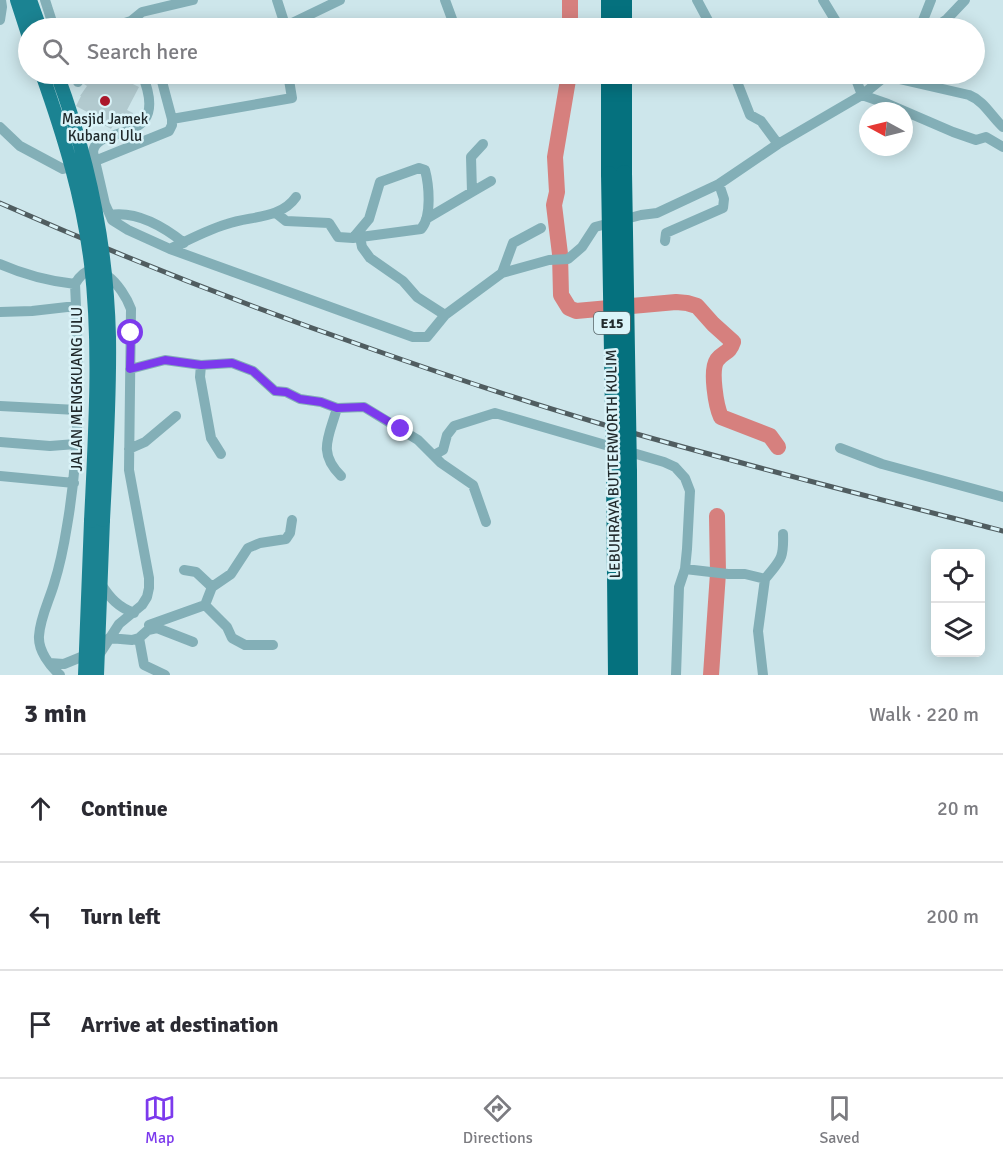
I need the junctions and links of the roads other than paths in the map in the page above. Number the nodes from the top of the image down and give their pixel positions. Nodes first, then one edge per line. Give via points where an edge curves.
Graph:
1 (1, 0) edge
2 (16, 0) edge
3 (30, 0) edge
4 (45, 0) edge
5 (193, 0) edge
6 (278, 0) edge
7 (340, 0) edge
8 (445, 0) edge
9 (609, 0) edge
10 (624, 0) edge
11 (697, 0) edge
12 (823, 0) edge
13 (931, 0) edge
14 (964, 0) edge
15 (22, 18) edge
16 (36, 18) edge
17 (51, 18) edge
18 (135, 18) edge
19 (283, 18) edge
20 (304, 18) edge
21 (452, 18) dead end
22 (609, 18) edge
23 (624, 18) edge
24 (707, 18) edge
25 (834, 18) edge
26 (924, 18) edge
27 (948, 18) edge
28 (0, 20) edge
29 (46, 84) edge
30 (60, 84) edge
31 (147, 84) edge
32 (163, 84) edge
33 (290, 84) edge
34 (610, 84) edge
35 (623, 84) edge
36 (738, 84) edge
37 (858, 84) edge
38 (876, 84) edge
39 (923, 84) edge
40 (862, 95) junction
41 (172, 119) junction
42 (0, 127) edge
43 (1003, 127) edge
44 (483, 144) dead end
45 (778, 144) junction
46 (1003, 147) edge
47 (95, 161) junction
48 (617, 173) junction
49 (491, 181) dead end
50 (719, 183) junction
51 (472, 192) junction
52 (296, 197) dead end
53 (276, 213) junction
54 (110, 215) junction
55 (426, 219) junction
56 (541, 228) dead end
57 (357, 237) junction
58 (665, 241) dead end
59 (184, 243) junction
60 (170, 249) junction
61 (0, 264) edge
62 (502, 273) junction
63 (75, 284) junction
64 (76, 306) junction
65 (0, 312) edge
66 (445, 315) junction
67 (201, 365) junction
68 (130, 369) junction
69 (0, 406) edge
70 (337, 408) junction
71 (77, 411) junction
72 (176, 416) dead end
73 (0, 442) edge
74 (76, 444) junction
75 (840, 448) dead end
76 (129, 449) junction
77 (221, 454) dead end
78 (434, 455) junction
79 (621, 472) junction
80 (0, 476) edge
81 (341, 476) dead end
82 (74, 483) junction
83 (1003, 497) edge
84 (292, 520) dead end
85 (97, 521) junction
86 (486, 522) dead end
87 (783, 534) dead end
88 (685, 569) junction
89 (184, 570) dead end
90 (765, 579) junction
91 (101, 584) junction
92 (212, 587) junction
93 (205, 605) junction
94 (138, 609) junction
95 (145, 631) junction
96 (109, 638) junction
97 (193, 642) dead end
98 (273, 645) dead end
99 (92, 656) junction
100 (49, 663) junction
101 (144, 670) edge
102 (60, 675) edge
103 (85, 675) edge
104 (97, 675) edge
105 (165, 675) edge
106 (616, 675) edge
107 (630, 675) edge
108 (676, 675) edge
109 (763, 675) edge

1 - 28 street
2 - 15 main road
3 - 16 main road
4 - 17 street
5 - 18 street via 142,12
6 - 19 street
7 - 20 street
8 - 21 street
9 - 22 highway
10 - 23 highway
11 - 24 street
12 - 25 street
13 - 26 street
14 - 27 street
29 - 85 main road, JALAN MENGKUANG ULU, bridge via 67,145 91,264 97,335
30 - 85 main road, JALAN MENGKUANG ULU, bridge via 94,198 109,335
31 - 47 street via 150,106 147,118 128,132 98,141 94,145
32 - 41 street
33 - 41 street via 292,98
34 - 48 highway, LEBUHRAYA BUTTERWORTH KULIM / E15
35 - 48 highway, LEBUHRAYA BUTTERWORTH KULIM / E15
36 - 45 street via 750,115 761,121
37 - 40 street
38 - 40 street
39 - 43 street via 981,100
40 - 45 street
40 - 46 street via 953,132 976,140 986,138
41 - 47 street via 165,134
42 - 47 street via 20,146 57,167 69,169
44 - 51 street via 471,157
45 - 50 street
47 - 54 street
48 - 79 highway, LEBUHRAYA BUTTERWORTH KULIM / E15, bridge
49 - 51 street
50 - 58 street via 723,208 666,233
50 - 62 street via 657,213 595,227 568,259
51 - 55 street
52 - 53 street
53 - 57 street via 286,221 329,224 338,237
53 - 59 street via 227,224
54 - 59 street via 144,220 171,232
54 - 60 street via 128,230
55 - 57 street via 421,229
55 - 57 street via 429,186 425,170 418,168 380,182 369,219
56 - 62 street via 513,243
57 - 66 street via 370,258
59 - 60 street
60 - 66 street via 413,337 426,338
61 - 63 street via 48,281
62 - 66 street
63 - 64 street
63 - 68 street via 85,272 98,270 126,293 131,309
64 - 65 street
64 - 71 street
67 - 68 street via 165,360
67 - 70 street via 232,363 253,371 275,391
67 - 77 street via 211,438
68 - 76 street
69 - 71 street
70 - 78 street via 364,407 418,440
70 - 81 street via 326,448 331,466
71 - 74 street
72 - 76 street via 145,442
73 - 74 street
74 - 82 street
75 - 83 street via 882,464
76 - 94 street via 132,493 149,578 147,597
78 - 86 street via 473,485
78 - 88 street via 443,450 454,426 495,413 675,467 690,491
79 - 106 highway, LEBUHRAYA BUTTERWORTH KULIM / E15
79 - 107 highway, LEBUHRAYA BUTTERWORTH KULIM / E15
80 - 82 street
82 - 100 street via 60,563 41,622 39,639
84 - 92 street via 286,539 248,548 231,574
85 - 91 main road, JALAN MENGKUANG ULU
85 - 99 main road, JALAN MENGKUANG ULU
87 - 90 street via 781,560
88 - 90 street
88 - 108 street via 679,587
89 - 92 street via 196,572
90 - 109 street via 758,631
91 - 94 street via 122,608
91 - 99 main road, JALAN MENGKUANG ULU
92 - 93 street
93 - 95 street
93 - 98 street via 227,627 232,638 245,645
94 - 95 street
94 - 96 street
95 - 96 street via 132,640
95 - 97 street via 157,628
95 - 101 street
96 - 99 street
99 - 100 street via 64,664
99 - 103 main road, JALAN MENGKUANG ULU
99 - 104 main road, JALAN MENGKUANG ULU
100 - 102 street
101 - 105 street

